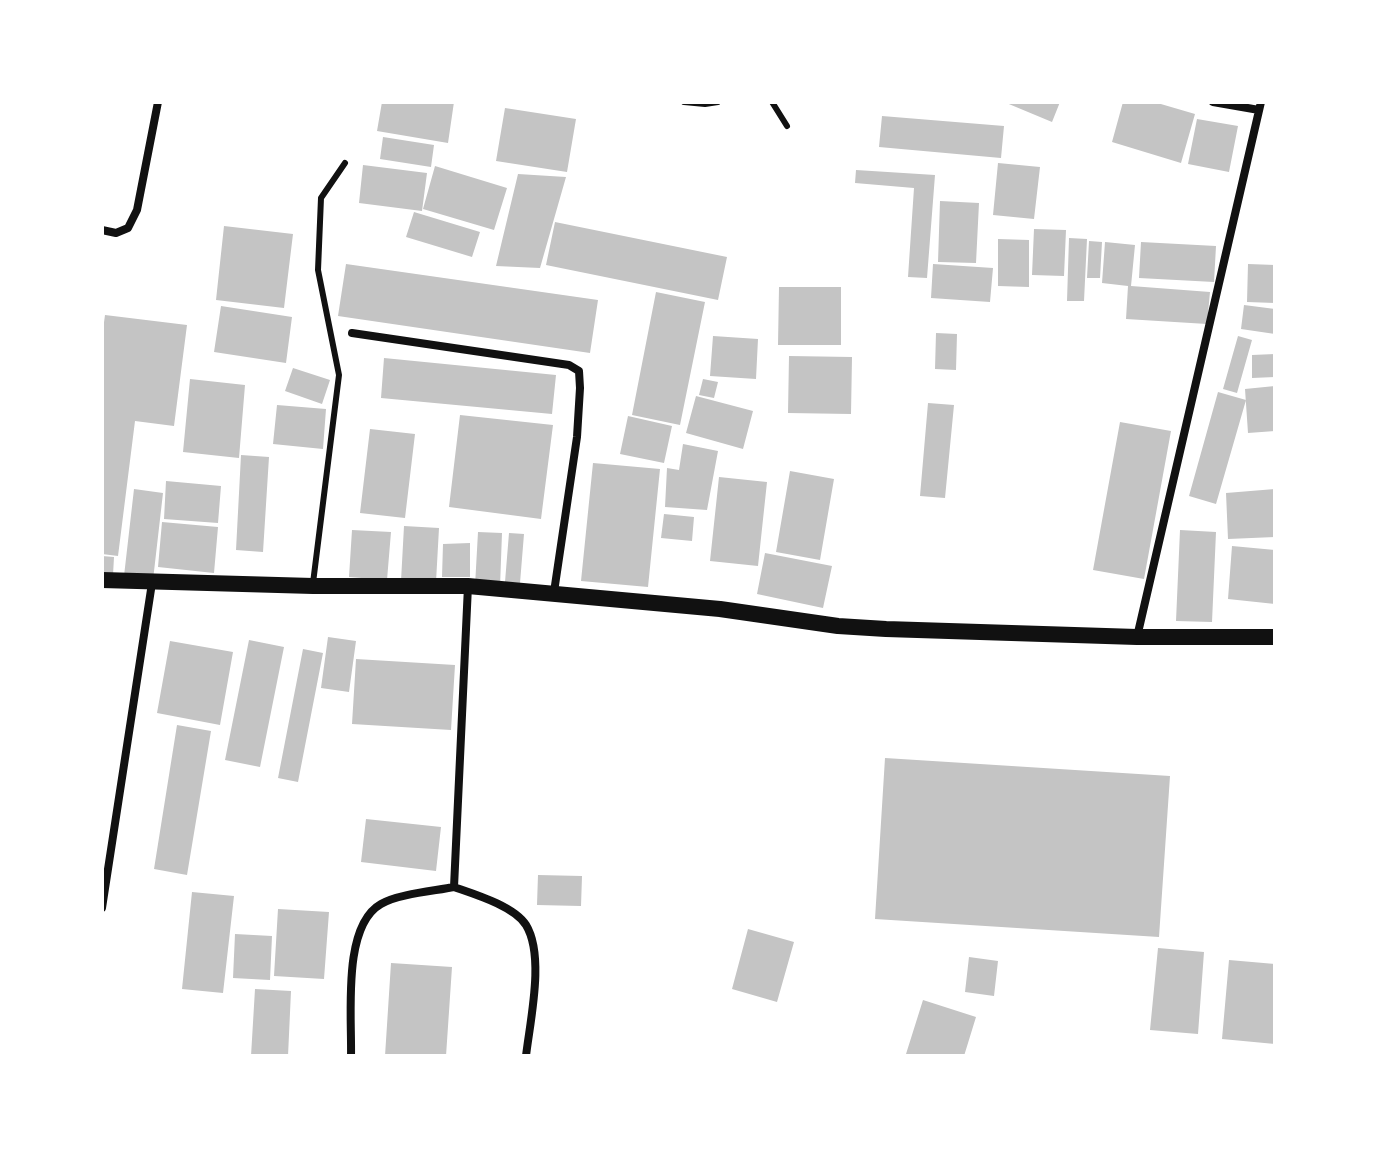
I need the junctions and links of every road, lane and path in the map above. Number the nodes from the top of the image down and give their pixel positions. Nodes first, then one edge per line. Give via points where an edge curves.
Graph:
1 (158, 102) edge
2 (684, 102) edge
3 (718, 102) edge
4 (772, 102) edge
5 (1213, 102) edge
6 (1260, 106) edge
7 (787, 126) dead end
8 (345, 163) dead end
9 (102, 230) edge
10 (352, 333) dead end
11 (102, 580) edge
12 (152, 583) junction
13 (313, 586) junction
14 (468, 586) junction
15 (554, 592) junction
16 (1137, 637) junction
17 (1275, 637) edge
18 (104, 874) edge
19 (454, 887) junction
20 (102, 908) edge
21 (351, 1056) edge
22 (526, 1056) edge

1 - 9 street via 137,210 128,228 116,233
2 - 3 lane
4 - 7 lane
5 - 6 street
6 - 16 street
8 - 13 lane via 321,198 318,270 339,375
10 - 15 street via 569,365 579,371 577,437
11 - 12 main road
12 - 13 main road
12 - 18 street
13 - 14 main road
14 - 15 main road
14 - 19 street
15 - 16 main road via 838,626
16 - 17 main road
18 - 20 street
19 - 21 street via 384,901 369,912 354,948
19 - 22 street via 506,909 525,924 535,964

